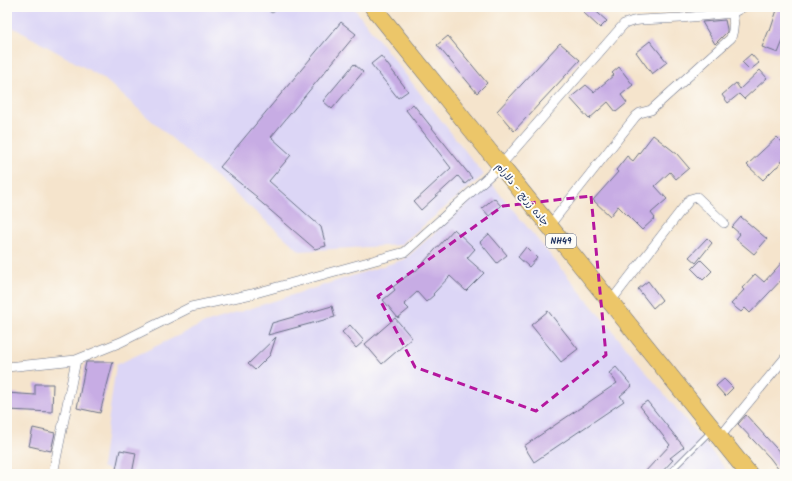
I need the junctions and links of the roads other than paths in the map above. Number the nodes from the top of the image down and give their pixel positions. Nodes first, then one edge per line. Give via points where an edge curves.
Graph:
1 (373, 7) edge
2 (742, 7) edge
3 (732, 13) junction
4 (500, 166) junction
5 (724, 223) dead end
6 (549, 226) junction
7 (611, 301) junction
8 (785, 358) edge
9 (76, 360) junction
10 (7, 367) edge
11 (717, 432) junction
12 (53, 474) edge
13 (668, 474) edge
14 (749, 474) edge

1 - 4 highway, جاده زرنج - دلارام / NH49
2 - 3 street
3 - 4 street via 640,20 624,24
3 - 6 street via 735,21 731,38 651,110 636,116
4 - 6 highway, جاده زرنج - دلارام / NH49
4 - 9 street via 405,252 252,294 191,307 121,342
5 - 7 street via 697,197 690,199
6 - 7 highway, جاده زرنج - دلارام / NH49
7 - 11 highway, جاده زرنج - دلارام / NH49
8 - 11 street
9 - 10 street
9 - 12 street
11 - 13 lane
11 - 14 highway, جاده زرنج - دلارام / NH49

